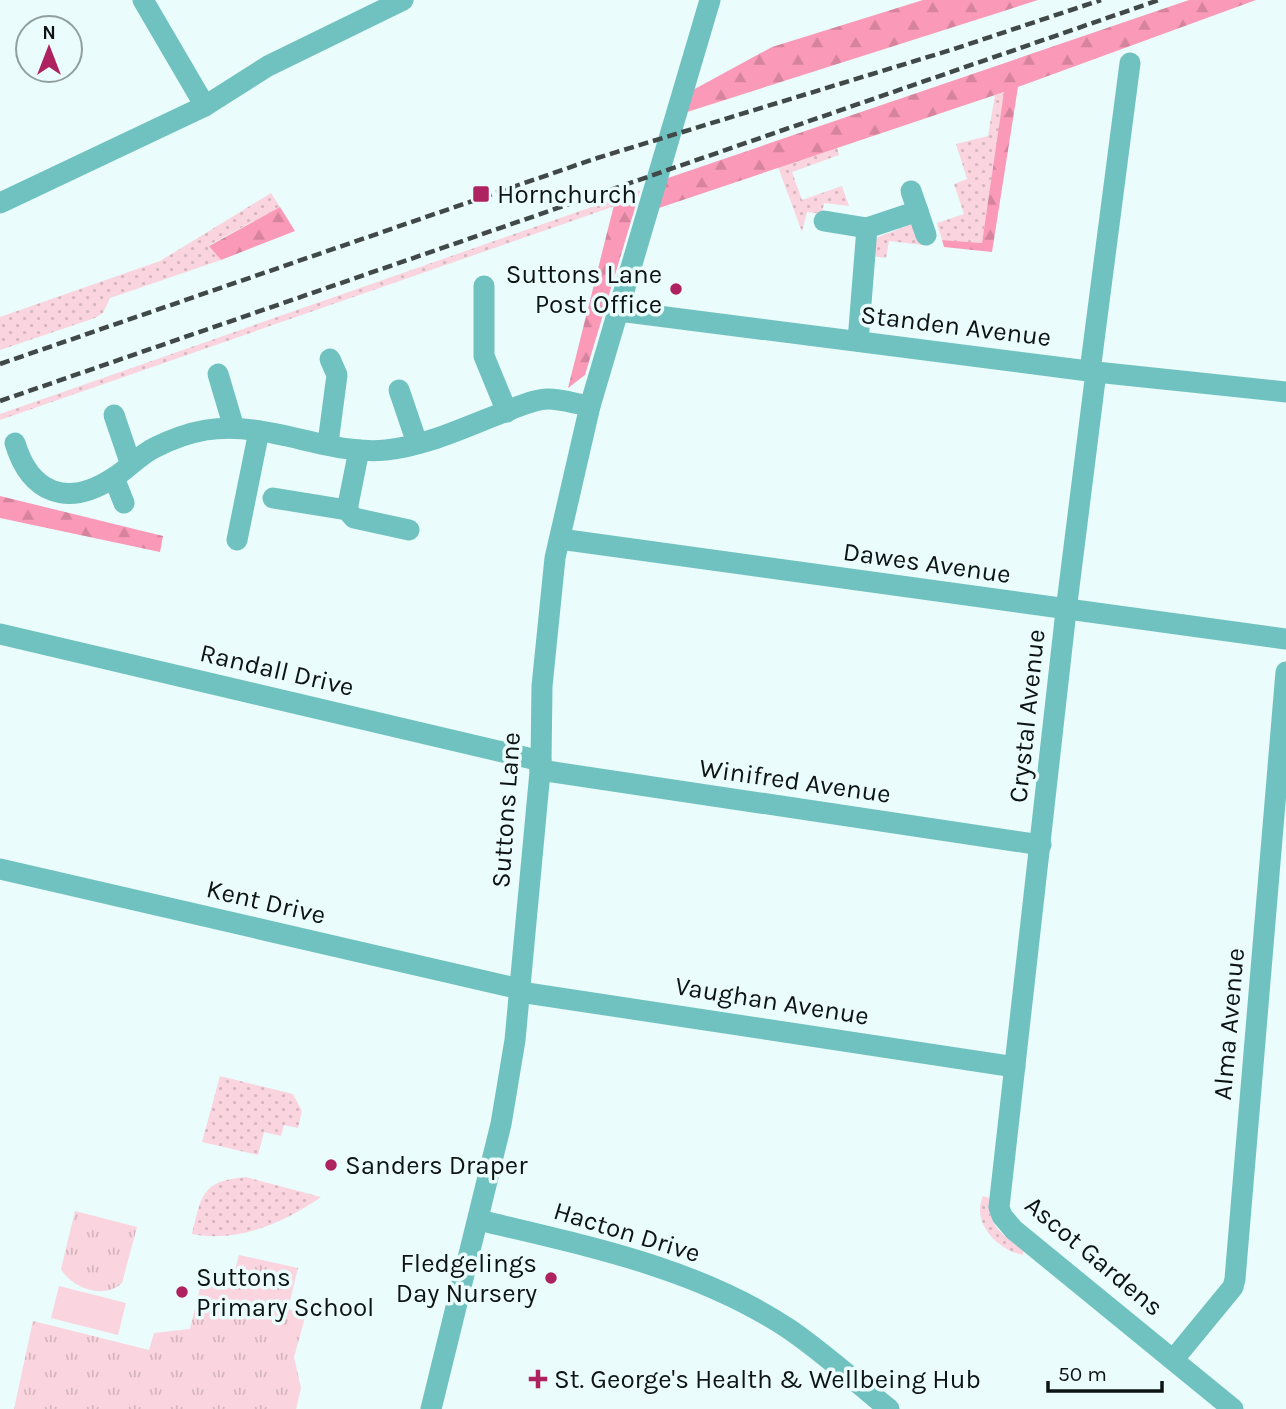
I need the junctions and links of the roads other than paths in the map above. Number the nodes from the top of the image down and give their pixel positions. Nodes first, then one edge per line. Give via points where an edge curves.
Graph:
1 (143, 0) edge
2 (403, 0) edge
3 (710, 0) edge
4 (1130, 63) dead end
5 (205, 106) junction
6 (0, 203) edge
7 (824, 221) dead end
8 (867, 228) junction
9 (926, 235) dead end
10 (484, 286) dead end
11 (619, 311) junction
12 (858, 341) junction
13 (330, 359) dead end
14 (1093, 372) junction
15 (218, 374) dead end
16 (399, 390) dead end
17 (1286, 392) edge
18 (590, 407) junction
19 (507, 412) junction
20 (114, 415) dead end
21 (234, 428) junction
22 (259, 431) junction
23 (15, 443) dead end
24 (328, 443) junction
25 (417, 443) junction
26 (359, 450) junction
27 (130, 462) junction
28 (114, 478) junction
29 (273, 498) dead end
30 (124, 503) dead end
31 (347, 510) junction
32 (408, 530) dead end
33 (560, 539) junction
34 (237, 540) dead end
35 (1066, 611) junction
36 (0, 634) edge
37 (1286, 639) edge
38 (1286, 671) edge
39 (541, 765) junction
40 (1041, 845) junction
41 (0, 869) edge
42 (520, 990) junction
43 (1016, 1067) junction
44 (479, 1220) junction
45 (1173, 1360) junction
46 (431, 1409) edge
47 (889, 1409) edge
48 (1233, 1409) edge

1 - 5 street
2 - 5 street via 268,66
3 - 11 street, Suttons Lane
4 - 14 street, Crystal Avenue
5 - 6 street
7 - 8 street
8 - 9 street via 914,201
8 - 12 street
10 - 19 street via 484,356
11 - 12 street, Standen Avenue
11 - 18 street, Suttons Lane
12 - 14 street, Standen Avenue
13 - 24 street via 337,376
14 - 17 street, Standen Avenue
14 - 35 street, Crystal Avenue
15 - 21 street
16 - 25 street
18 - 19 street via 545,399
18 - 33 street, Suttons Lane
19 - 25 street
20 - 27 street
21 - 22 street
21 - 27 street via 182,436
22 - 24 street
22 - 34 street
23 - 28 street via 28,475 54,492 76,491
24 - 26 street
25 - 26 street
26 - 31 street
27 - 28 street
28 - 30 street
29 - 31 street
31 - 32 street via 354,518
33 - 35 street, Dawes Avenue
33 - 39 street, Suttons Lane via 543,672
35 - 37 street, Dawes Avenue
35 - 40 street, Crystal Avenue
36 - 39 street, Randall Drive
38 - 45 street, Alma Avenue via 1235,1279
39 - 40 street, Winifred Avenue
39 - 42 street, Suttons Lane
40 - 43 street, Crystal Avenue
41 - 42 street, Kent Drive
42 - 43 street, Vaughan Avenue
42 - 44 street, Suttons Lane via 501,1124
43 - 45 street, Ascot Gardens via 1000,1194 1002,1216
44 - 46 street, Suttons Lane
44 - 47 street, Hacton Drive via 632,1257 696,1280 788,1329
45 - 48 street, Ascot Gardens

